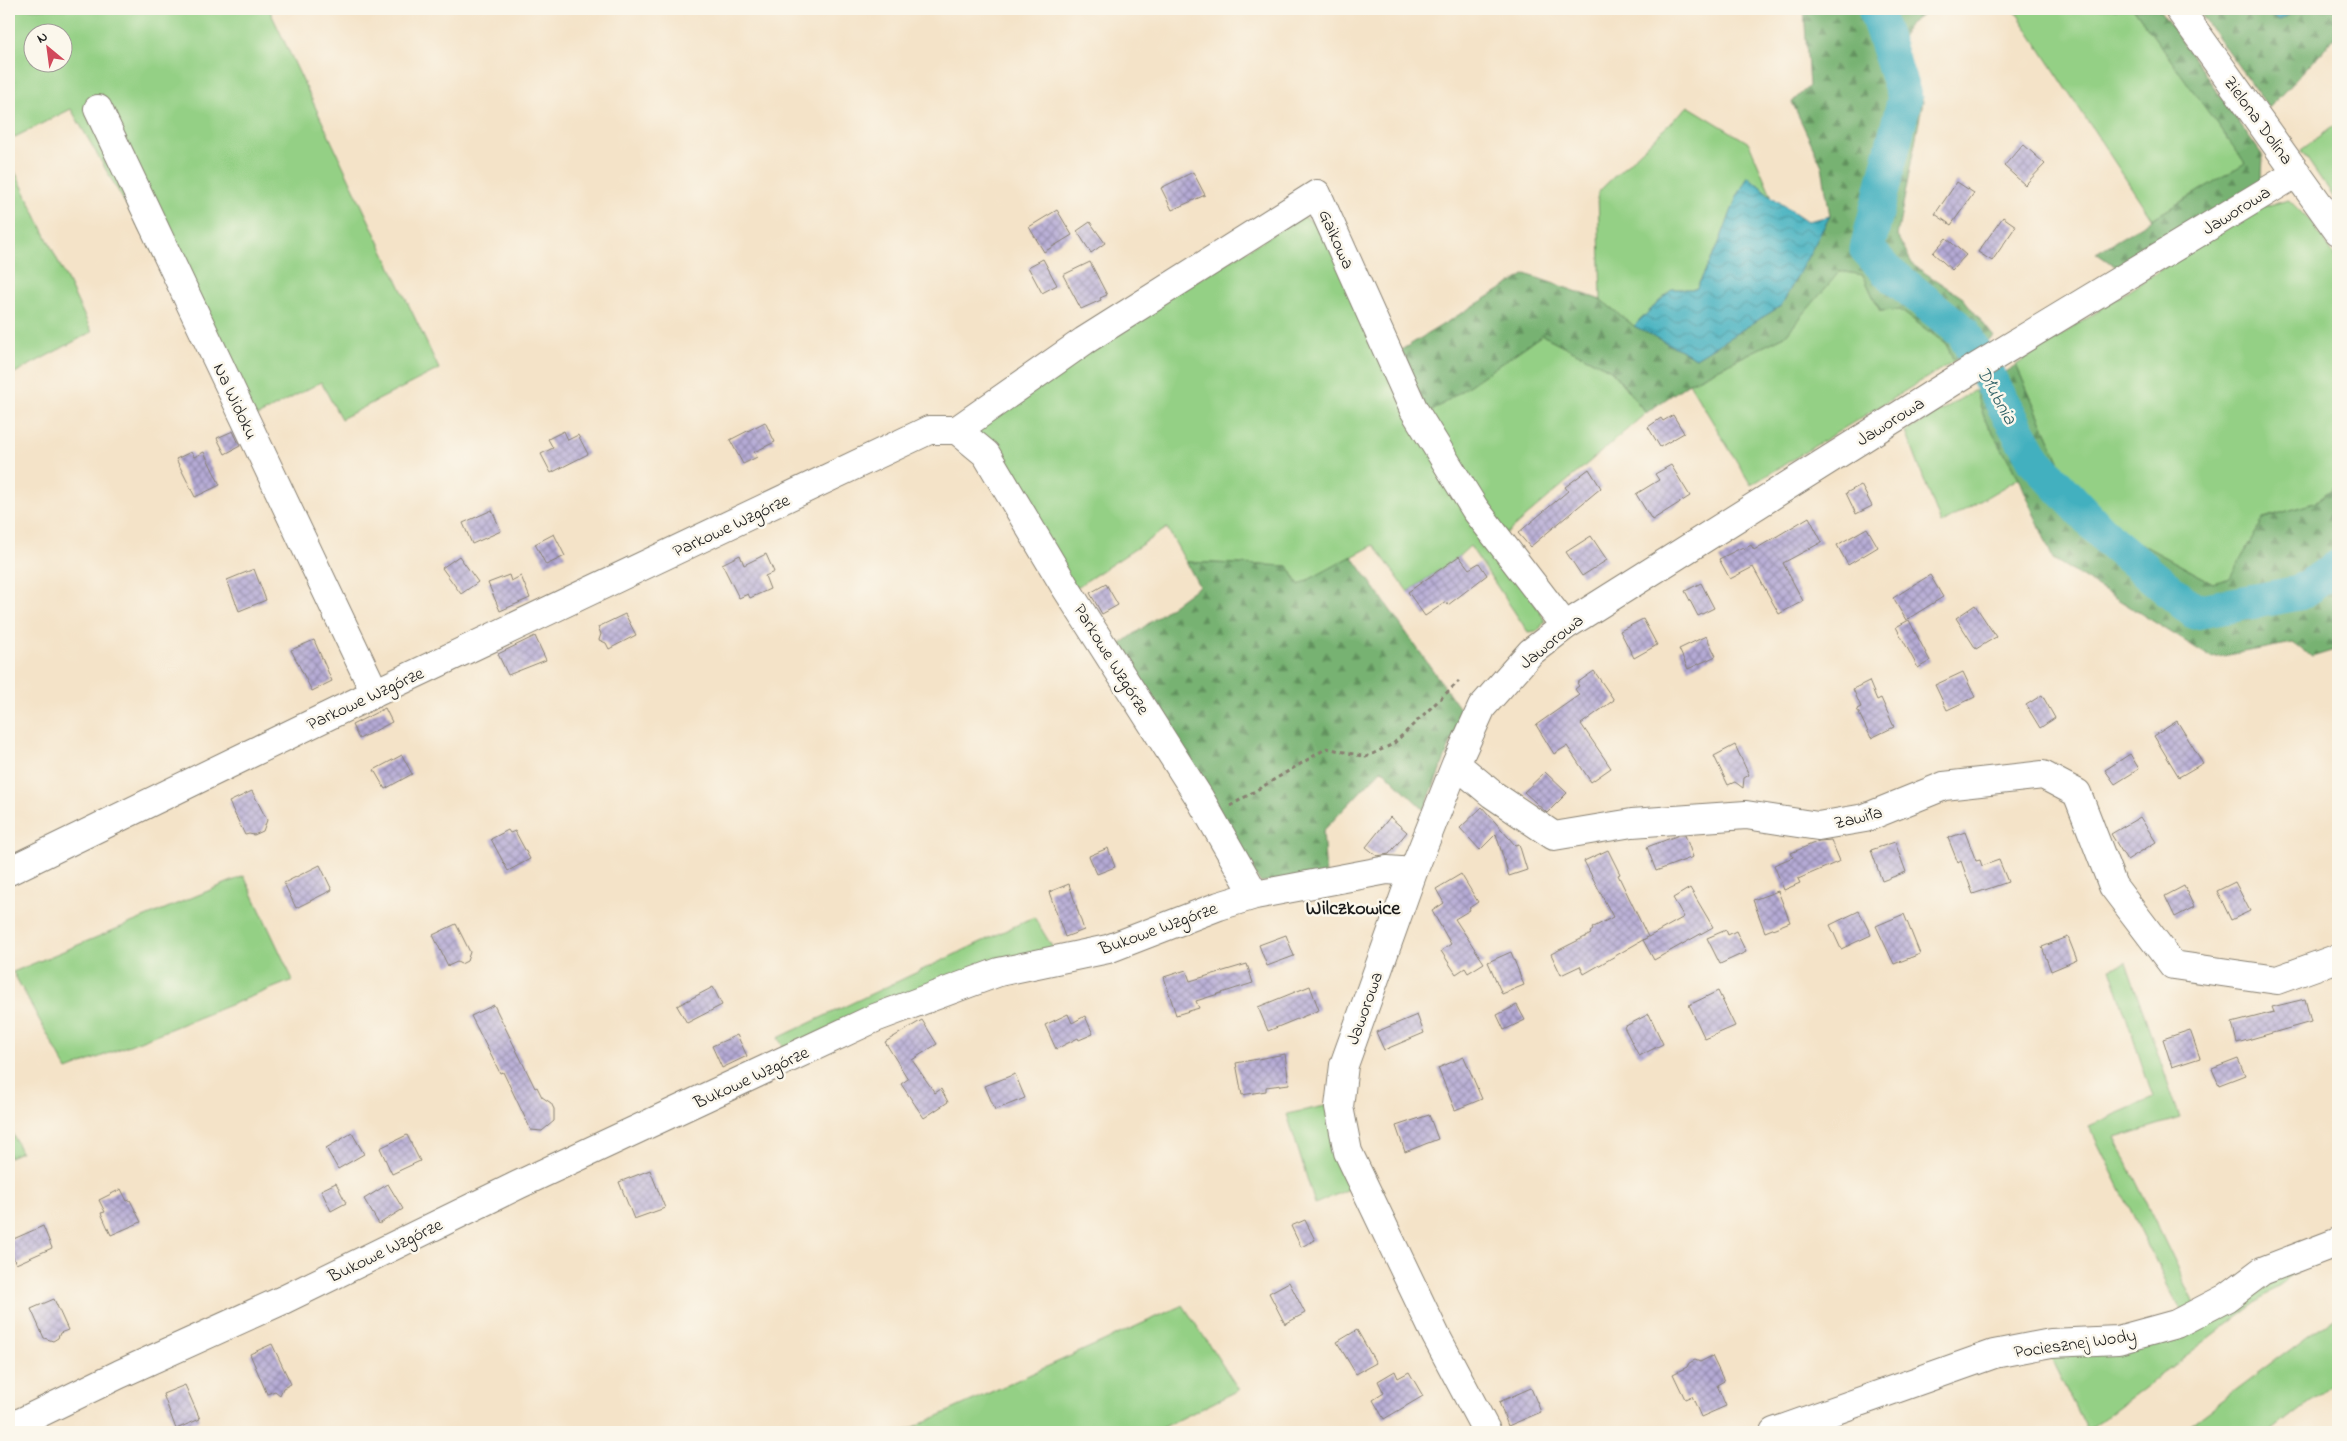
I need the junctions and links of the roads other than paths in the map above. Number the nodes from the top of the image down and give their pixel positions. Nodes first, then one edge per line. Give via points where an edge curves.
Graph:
1 (2179, 9) edge
2 (98, 108) dead end
3 (2297, 173) junction
4 (2337, 227) edge
5 (957, 430) junction
6 (1564, 626) junction
7 (375, 693) junction
8 (1456, 764) junction
9 (9, 871) edge
10 (1412, 872) junction
11 (1255, 895) junction
12 (2338, 958) edge
13 (2338, 1242) edge
14 (9, 1428) edge
15 (1487, 1432) edge
16 (1774, 1432) edge

1 - 3 street, Zielona Dolina
2 - 7 street, Na Widoku
3 - 4 street, Zielona Dolina
3 - 6 street, Jaworowa via 2012,346
5 - 6 street, Gaikowa via 1084,341 1317,194 1414,410 1475,509
5 - 7 street, Parkowe Wzgórze via 929,430
5 - 11 street, Parkowe Wzgórze via 986,454 1064,585 1211,818
6 - 8 street, Jaworowa via 1531,652 1482,707
7 - 9 street, Parkowe Wzgórze
8 - 10 street, Jaworowa
8 - 12 street, Zawiła via 1492,794 1554,836 1632,823 1746,816 1818,826 1865,818 1944,786 2043,775 2077,793 2113,886 2172,965 2277,980
10 - 11 street, Bukowe Wzgórze via 1387,870
10 - 15 street, Jaworowa via 1344,1064 1339,1107 1348,1152 1436,1336
11 - 14 street, Bukowe Wzgórze via 1108,949 999,972 875,1018
13 - 16 street, Pociesznej Wody via 2262,1272 2226,1298 2176,1324 2118,1340 2051,1343 1994,1354

